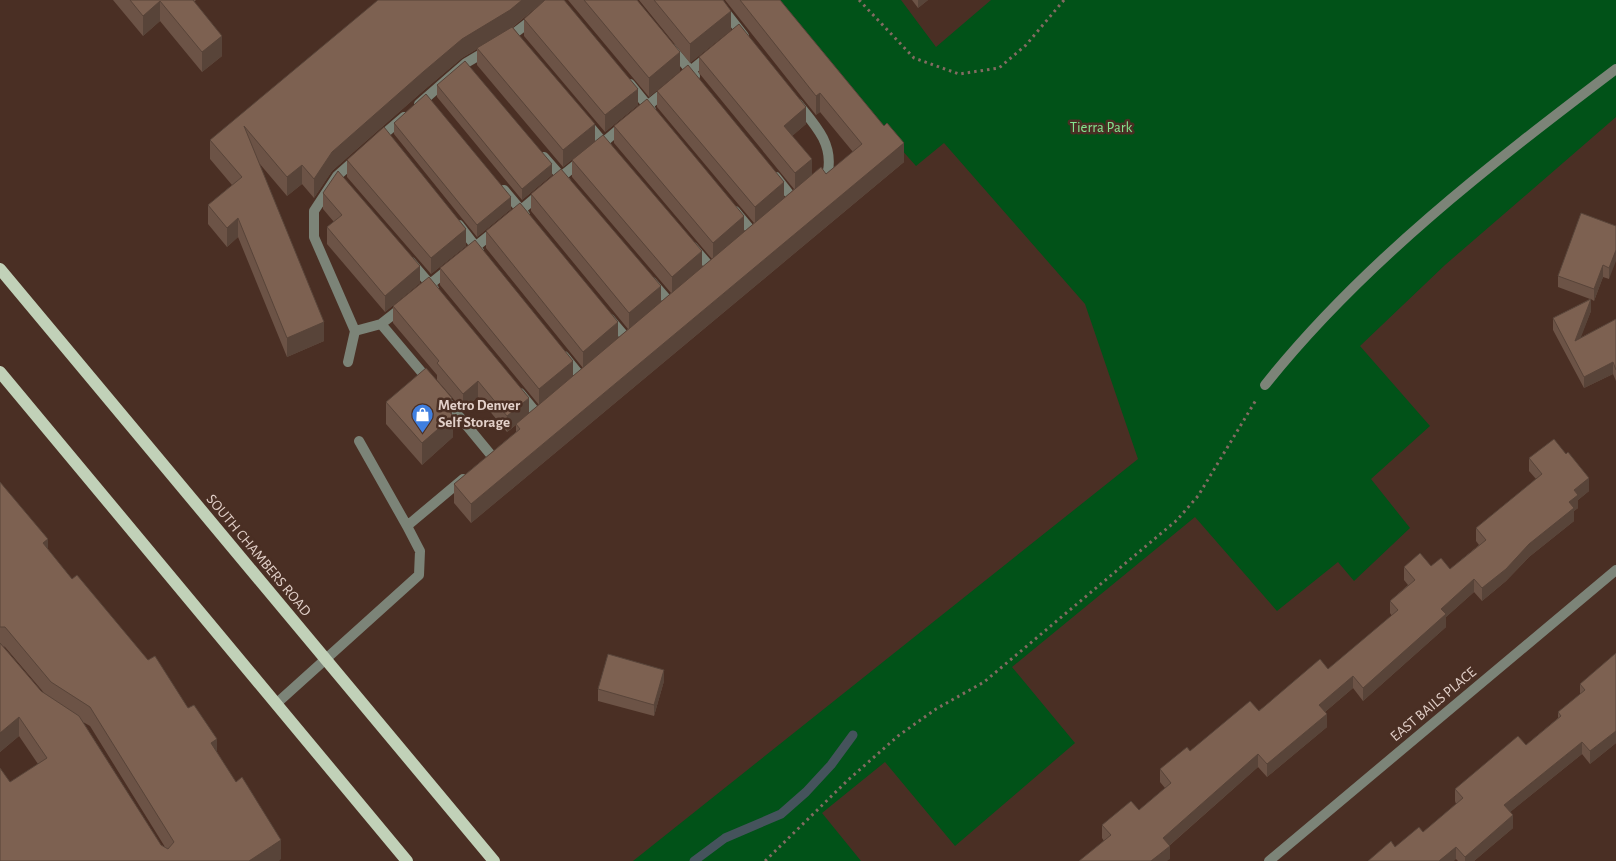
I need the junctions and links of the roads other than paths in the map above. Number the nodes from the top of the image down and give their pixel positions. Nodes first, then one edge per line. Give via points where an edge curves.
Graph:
1 (716, 0) edge
2 (541, 12) edge
3 (666, 43) edge
4 (752, 46) edge
5 (719, 48) edge
6 (1616, 69) edge
7 (690, 71) junction
8 (623, 76) edge
9 (703, 86) edge
10 (789, 92) edge
11 (648, 106) junction
12 (578, 112) edge
13 (661, 121) edge
14 (603, 142) junction
15 (536, 147) edge
16 (616, 157) edge
17 (770, 169) edge
18 (561, 177) junction
19 (495, 180) edge
20 (574, 192) edge
21 (729, 204) edge
22 (520, 210) junction
23 (452, 217) edge
24 (533, 226) edge
25 (754, 234) edge
26 (687, 239) edge
27 (476, 247) junction
28 (406, 255) edge
29 (488, 262) edge
30 (0, 269) edge
31 (712, 269) edge
32 (645, 274) edge
33 (430, 284) junction
34 (443, 299) edge
35 (671, 304) edge
36 (602, 310) edge
37 (381, 324) junction
38 (355, 332) junction
39 (628, 340) edge
40 (557, 347) edge
41 (348, 362) dead end
42 (0, 372) edge
43 (582, 378) edge
44 (513, 384) edge
45 (1266, 385) road end
46 (538, 415) edge
47 (359, 441) dead end
48 (491, 455) edge
49 (468, 474) edge
50 (408, 526) junction
51 (1616, 570) edge
52 (325, 659) junction
53 (277, 703) junction
54 (407, 861) edge
55 (494, 861) edge
56 (1269, 861) edge

1 - 4 street via 736,34
2 - 38 street via 517,39 469,66 388,137 368,149 314,211 314,237
3 - 7 street
5 - 7 street
6 - 45 street via 1482,174 1391,252 1303,340
7 - 9 street
7 - 11 street
8 - 11 street
10 - 17 street via 820,130 831,156 828,171 798,197
11 - 13 street
11 - 14 street
12 - 14 street
14 - 16 street
14 - 18 street
15 - 18 street
18 - 20 street
18 - 22 street
19 - 22 street
21 - 25 street
22 - 24 street
22 - 27 street
23 - 27 street
26 - 31 street
27 - 29 street
27 - 33 street
28 - 33 street
30 - 52 main road, SOUTH CHAMBERS ROAD
32 - 35 street
33 - 34 street
33 - 37 street
36 - 39 street
37 - 38 street
37 - 48 street
38 - 41 street
40 - 43 street
42 - 53 main road
44 - 46 street
47 - 50 street
49 - 50 street
50 - 52 street via 420,551 419,575
51 - 56 street, EAST BAILS PLACE
52 - 53 street
52 - 55 main road, SOUTH CHAMBERS ROAD
53 - 54 main road

